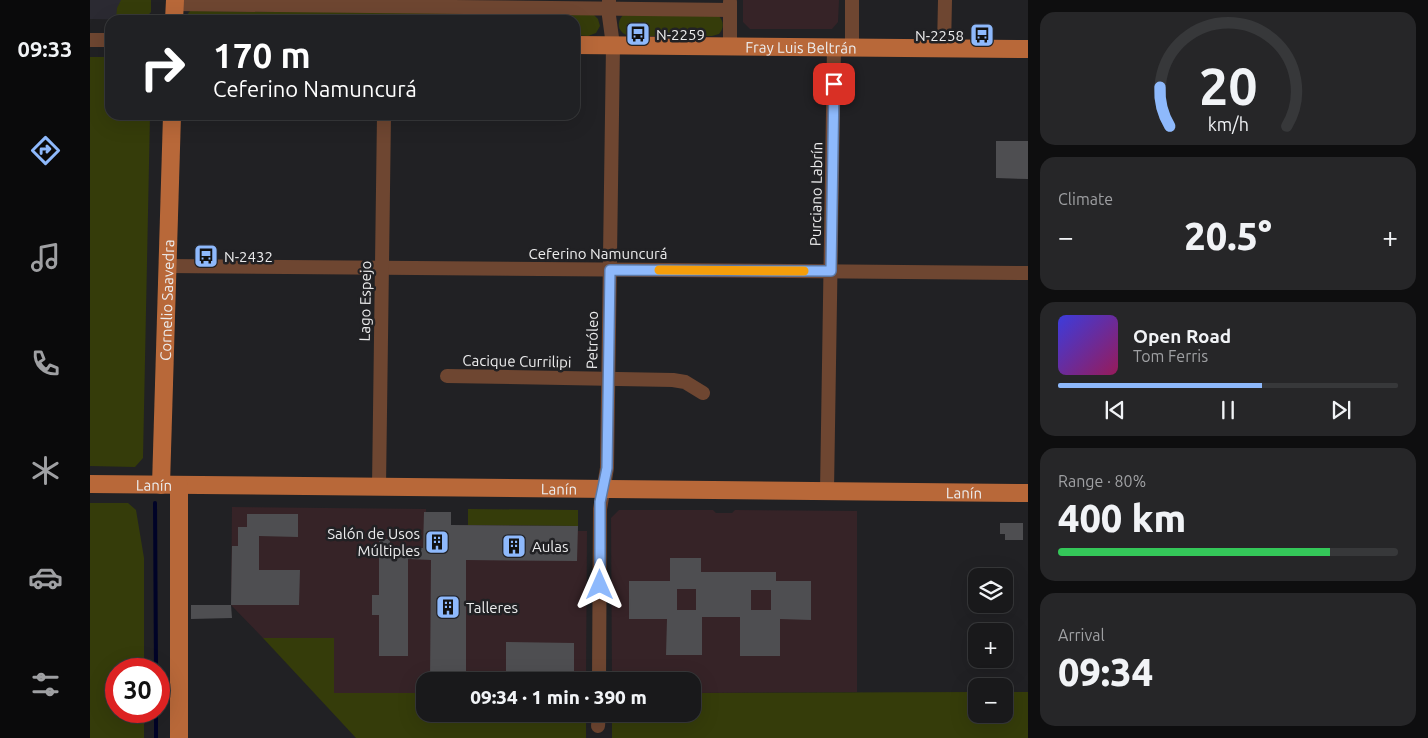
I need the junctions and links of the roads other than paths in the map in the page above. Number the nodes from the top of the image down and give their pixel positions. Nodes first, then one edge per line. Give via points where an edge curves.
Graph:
1 (852, 0) edge
2 (945, 0) edge
3 (208, 2) edge
4 (341, 3) edge
5 (609, 4) edge
6 (730, 5) edge
7 (174, 8) edge
8 (475, 9) edge
9 (90, 40) edge
10 (105, 40) edge
11 (580, 44) edge
12 (613, 45) junction
13 (730, 46) junction
14 (834, 47) junction
15 (852, 47) junction
16 (944, 48) junction
17 (1028, 49) edge
18 (172, 120) edge
19 (384, 120) edge
20 (168, 266) junction
21 (382, 268) junction
22 (610, 270) junction
23 (831, 271) junction
24 (1028, 273) edge
25 (448, 376) dead end
26 (608, 379) junction
27 (703, 393) dead end
28 (90, 484) edge
29 (170, 485) junction
30 (379, 487) junction
31 (603, 489) junction
32 (827, 491) junction
33 (1028, 493) edge
34 (599, 672) edge
35 (179, 738) edge

1 - 15 street
2 - 16 street
3 - 4 street
3 - 7 street
4 - 8 street
5 - 6 street
5 - 8 street
5 - 12 street, Petróleo
6 - 13 street
9 - 10 street
11 - 12 main road, Fray Luis Beltrán
12 - 13 main road, Fray Luis Beltrán
12 - 22 street, Petróleo
13 - 14 main road, Fray Luis Beltrán
14 - 15 main road, Fray Luis Beltrán
14 - 23 street, Purciano Labrín
15 - 16 main road, Fray Luis Beltrán
16 - 17 main road, Fray Luis Beltrán
18 - 20 main road, Cornelio Saavedra
19 - 21 street, Lago Espejo
20 - 21 street, Ceferino Namuncurá
20 - 29 main road, Cornelio Saavedra
21 - 22 street, Ceferino Namuncurá
21 - 30 street, Lago Espejo
22 - 23 street, Ceferino Namuncurá
22 - 26 street, Petróleo
23 - 24 street, Ceferino Namuncurá
23 - 32 street, Purciano Labrín
25 - 26 street, Cacique Currilipi
26 - 27 street, Cacique Currilipi via 685,382
26 - 31 street, Petróleo via 607,468
28 - 29 main road, Lanín
29 - 30 main road, Lanín
29 - 35 main road, Cornelio Saavedra
30 - 31 main road, Lanín
31 - 32 main road, Lanín
31 - 34 street, Petróleo via 600,509
32 - 33 main road, Lanín

